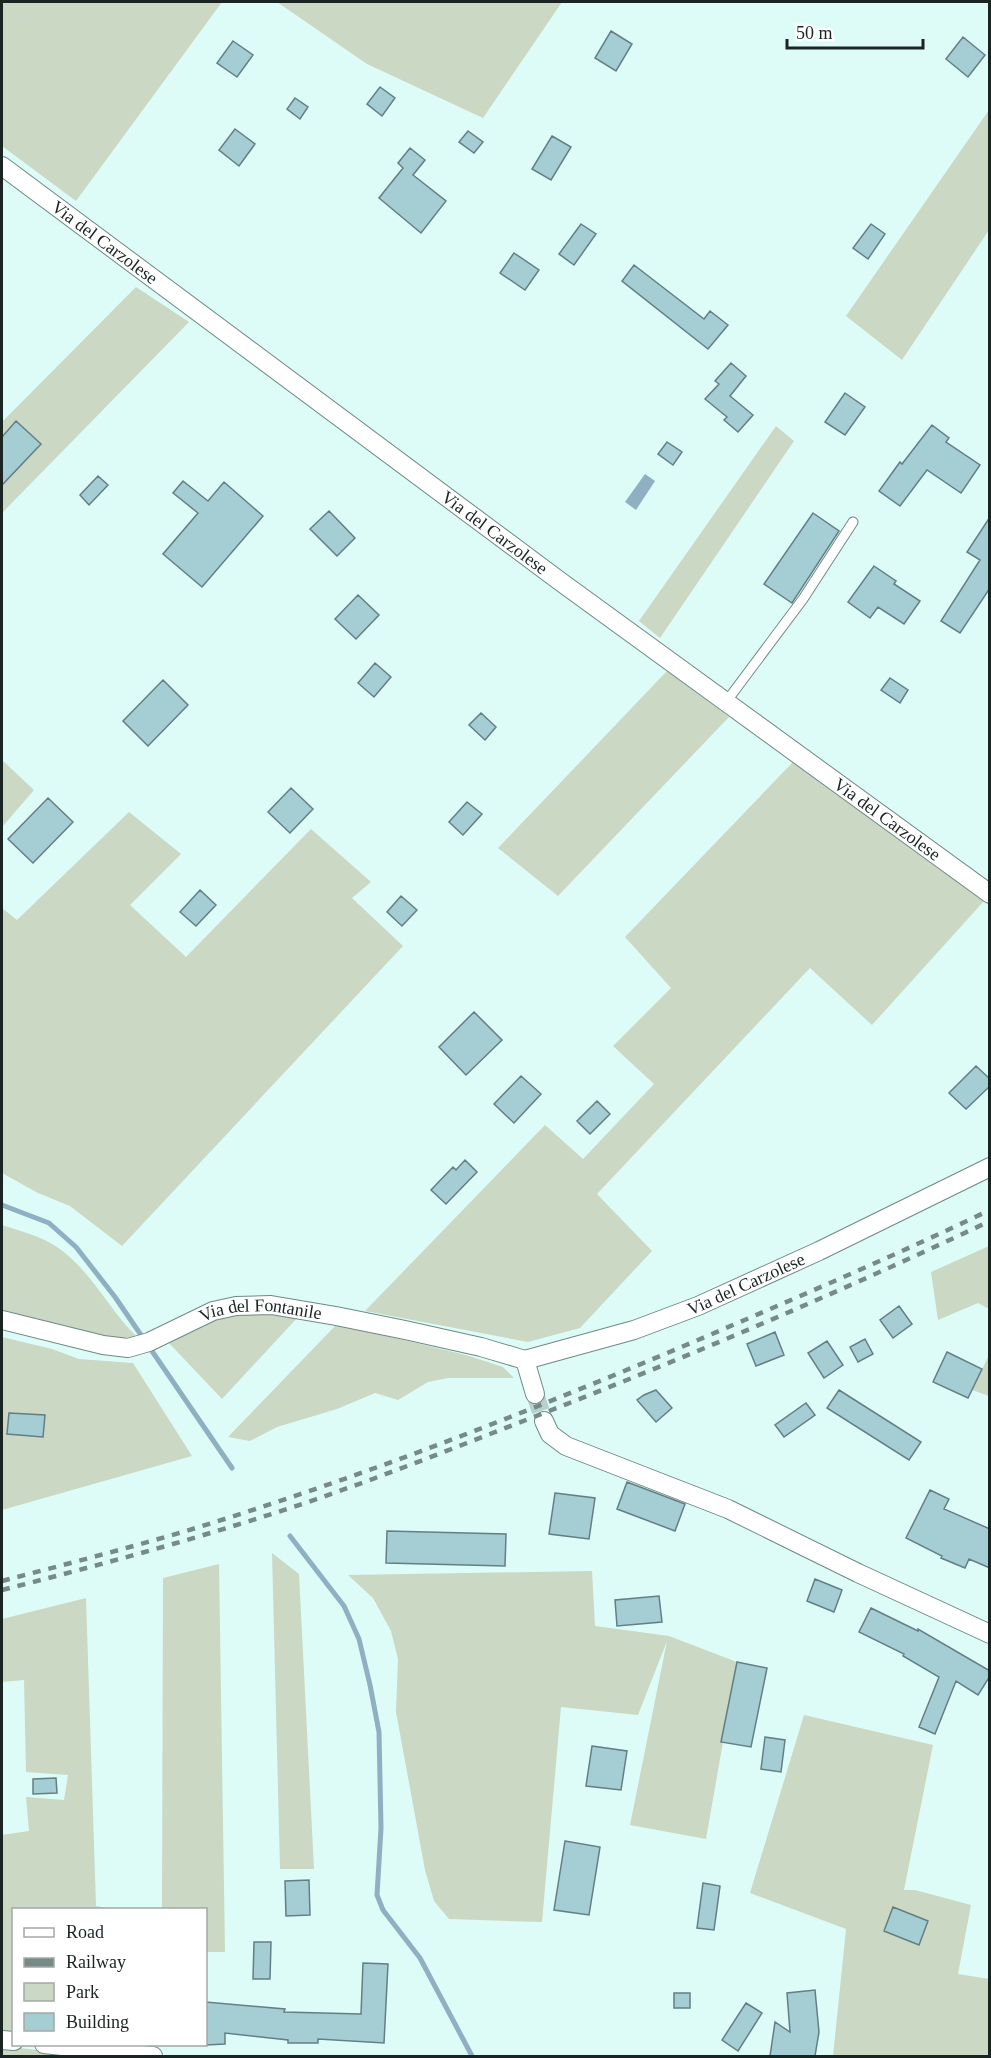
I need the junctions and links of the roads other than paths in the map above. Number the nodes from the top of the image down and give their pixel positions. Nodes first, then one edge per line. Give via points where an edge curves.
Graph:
1 (2, 166) edge
2 (853, 522) dead end
3 (726, 702) junction
4 (990, 894) edge
5 (990, 1167) edge
6 (2, 1320) edge
7 (525, 1360) junction
8 (536, 1394) tunnel mouth
9 (544, 1421) tunnel mouth
10 (990, 1634) edge
11 (62, 2046) edge
12 (153, 2056) edge

1 - 3 street, Via del Carzolese
2 - 3 lane via 803,599
3 - 4 street, Via del Carzolese
5 - 7 street, Via del Carzolese via 698,1306 634,1330
6 - 7 street, Via del Fontanile via 128,1348 226,1307 271,1305 382,1324
7 - 8 street
9 - 10 street via 550,1434 566,1446 728,1509
11 - 12 street

